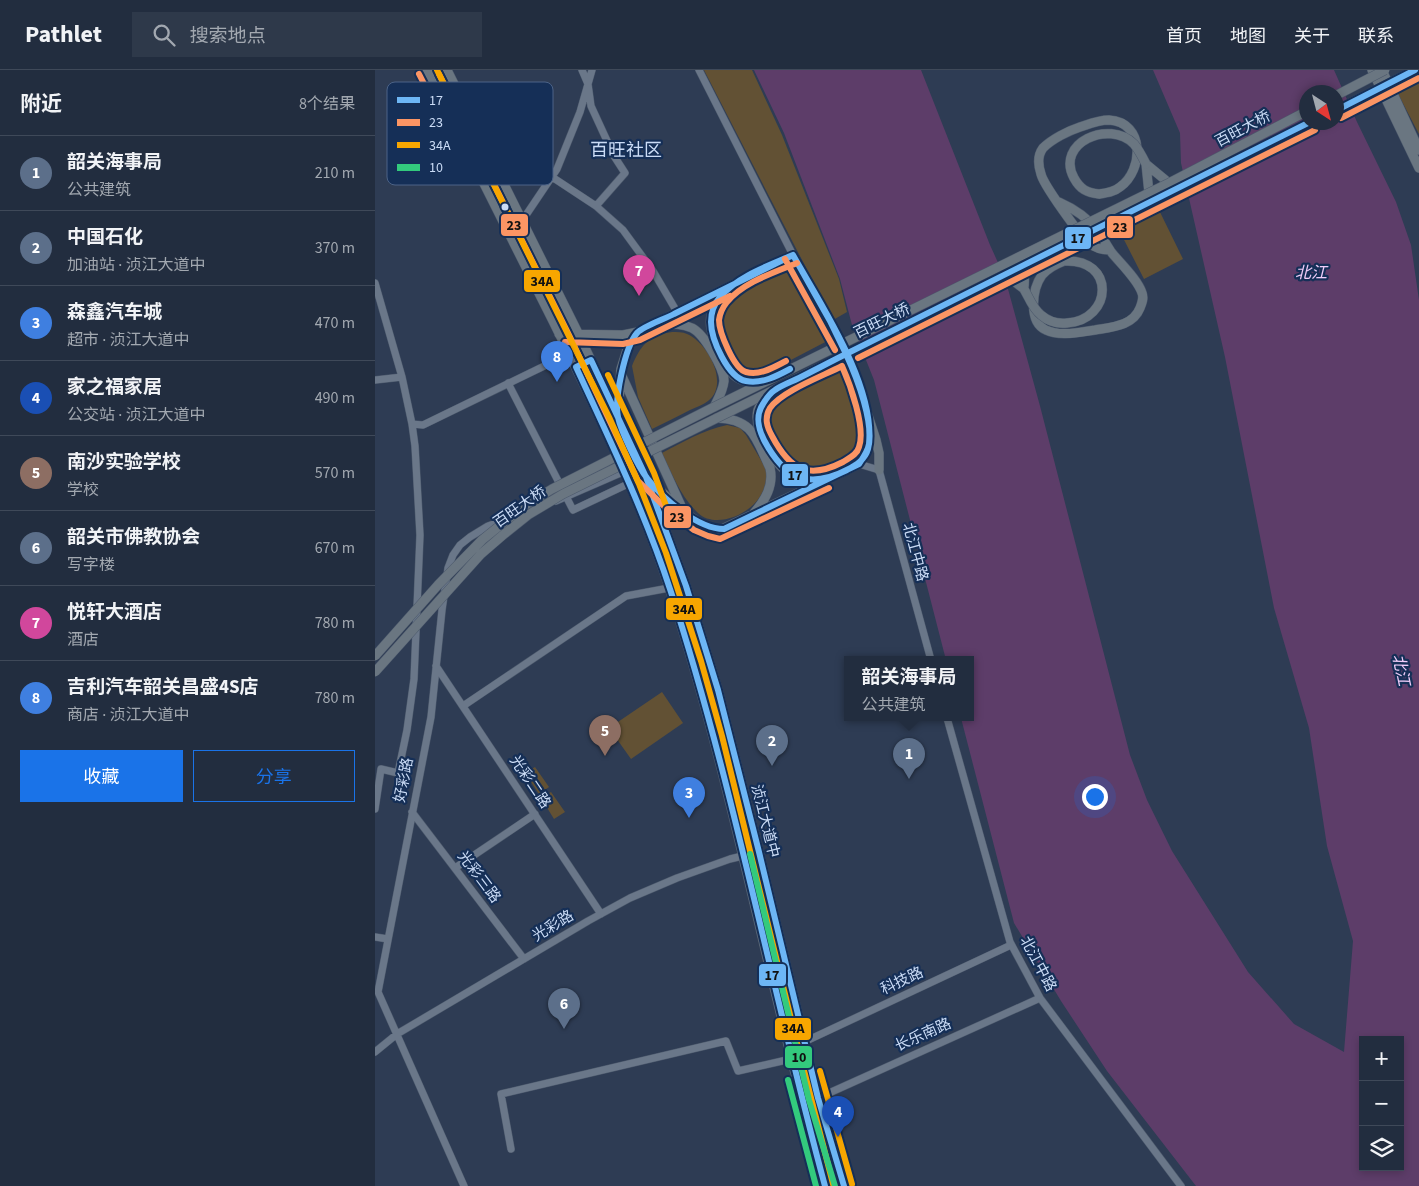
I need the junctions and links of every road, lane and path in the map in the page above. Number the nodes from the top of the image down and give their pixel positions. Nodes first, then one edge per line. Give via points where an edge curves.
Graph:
1 (427, 70) edge
2 (447, 70) edge
3 (582, 70) edge
4 (592, 70) edge
5 (699, 70) edge
6 (1372, 70) edge
7 (1415, 70) edge
8 (1382, 74) edge
9 (433, 82) edge
10 (453, 82) edge
11 (588, 84) junction
12 (1344, 92) edge
13 (1344, 106) edge
14 (1299, 115) edge
15 (1299, 128) edge
16 (1419, 150) edge
17 (1147, 164) junction
18 (1419, 168) edge
19 (553, 175) edge
20 (553, 178) edge
21 (1169, 183) junction
22 (485, 185) edge
23 (504, 185) edge
24 (547, 185) edge
25 (1149, 193) junction
26 (1059, 202) junction
27 (596, 206) junction
28 (522, 221) junction
29 (506, 227) junction
30 (1109, 250) junction
31 (793, 255) junction
32 (1025, 266) junction
33 (1006, 275) junction
34 (732, 285) junction
35 (375, 286) edge
36 (1024, 290) junction
37 (677, 312) junction
38 (654, 324) junction
39 (638, 332) junction
40 (578, 333) junction
41 (559, 334) junction
42 (708, 337) junction
43 (569, 354) junction
44 (591, 360) junction
45 (576, 367) junction
46 (621, 374) junction
47 (402, 377) junction
48 (375, 380) edge
49 (768, 380) junction
50 (508, 383) junction
51 (774, 390) junction
52 (713, 407) junction
53 (867, 413) junction
54 (618, 416) junction
55 (717, 418) junction
56 (412, 424) junction
57 (859, 464) junction
58 (879, 470) junction
59 (625, 471) junction
60 (646, 477) junction
61 (828, 479) junction
62 (630, 483) junction
63 (567, 498) junction
64 (683, 511) junction
65 (753, 515) junction
66 (669, 588) junction
67 (375, 656) edge
68 (930, 656) edge
69 (436, 666) junction
70 (375, 672) edge
71 (463, 706) junction
72 (948, 721) edge
73 (375, 809) edge
74 (412, 812) junction
75 (535, 814) junction
76 (759, 852) junction
77 (743, 857) junction
78 (455, 868) junction
79 (601, 914) junction
80 (375, 937) edge
81 (388, 939) junction
82 (1011, 945) junction
83 (524, 959) junction
84 (1040, 998) junction
85 (397, 1034) junction
86 (804, 1042) junction
87 (375, 1052) edge
88 (791, 1059) junction
89 (818, 1098) junction
90 (511, 1149) dead end
91 (464, 1186) edge
92 (825, 1186) edge
93 (844, 1186) edge
94 (1181, 1186) edge

1 - 9 main road, 浈江大道中
2 - 10 main road, 浈江大道中
3 - 11 street
4 - 11 street
5 - 31 street
6 - 8 main road
7 - 13 main road, bridge
8 - 12 main road, bridge
8 - 16 main road
8 - 18 main road
11 - 19 street via 580,112
11 - 27 street via 591,106 625,173
14 - 21 main road, 百旺大桥, bridge
15 - 32 main road, 百旺大桥, bridge
17 - 21 main road
17 - 25 main road
17 - 26 main road, bridge via 1134,144 1122,136 1103,133 1085,140 1072,154 1070,168 1077,184 1088,193 1110,193 1121,187 1130,178 1137,161 1138,146 1133,133 1115,121 1100,121 1076,128 1043,149 1039,160 1041,176
20 - 27 street
21 - 25 main road, 百旺大桥, bridge
22 - 29 main road, 浈江大道中
23 - 28 main road, 浈江大道中
24 - 28 street
25 - 49 main road, 百旺大桥, bridge
26 - 30 main road via 1081,213
26 - 30 main road via 1088,242 1101,250
27 - 37 street via 623,230 653,271
28 - 29 main road
28 - 40 main road, 浈江大道中
29 - 41 main road, 浈江大道中
30 - 36 main road, bridge via 1143,297 1136,315 1129,321 1112,327 1063,334 1045,330 1036,321 1034,300 1038,281 1047,270 1064,261 1088,264 1101,280 1103,294 1096,309 1079,321 1063,323 1040,315 1033,306
31 - 34 main road
31 - 53 main road via 846,354
32 - 33 main road, 百旺大桥, bridge
32 - 36 main road
33 - 36 main road
33 - 51 main road, 百旺大桥, bridge
34 - 37 main road
34 - 42 main road via 711,312
35 - 47 street
37 - 38 main road
38 - 39 main road
38 - 42 main road via 691,328
39 - 40 main road via 623,335
39 - 46 main road via 627,350
40 - 41 main road
40 - 44 main road, 浈江大道中
41 - 43 main road, 浈江大道中
42 - 49 main road via 736,378
42 - 52 main road via 723,377 723,388
43 - 45 main road, 浈江大道中
43 - 50 street
44 - 45 main road
44 - 54 main road, 浈江大道中
45 - 59 main road, 浈江大道中
46 - 54 main road
46 - 64 main road
47 - 48 street
47 - 56 street
49 - 52 main road, 百旺大桥, bridge
50 - 56 street via 423,425
50 - 63 street
51 - 55 main road, 百旺大桥, bridge
51 - 61 main road via 759,408 757,422 759,432 776,461 793,475
52 - 67 main road, 百旺大桥, bridge via 523,506 482,540
53 - 57 main road via 869,445
53 - 58 main road via 879,453
54 - 60 main road, 浈江大道中
55 - 65 main road via 740,422 753,435 771,474 769,491
55 - 70 main road, 百旺大桥, bridge via 563,494 503,534 481,554
56 - 73 street via 420,535 414,679 398,773 381,769
57 - 58 street
57 - 61 main road
58 - 68 street, 北江中路
59 - 62 main road, 浈江大道中
59 - 63 street, 好彩路
60 - 64 main road
60 - 76 main road, 浈江大道中 via 692,605
61 - 65 main road
62 - 63 street via 573,510
62 - 66 main road, 浈江大道中
63 - 69 street, 好彩路 via 488,526 460,545 448,568
64 - 65 main road via 699,523 720,530
66 - 71 street via 626,596
66 - 77 main road, 浈江大道中 via 702,696
69 - 71 street, 光彩二路
69 - 74 street, 好彩路 via 431,716
71 - 75 street, 光彩二路
72 - 82 street, 北江中路
74 - 78 street, 光彩三路
74 - 81 street, 好彩路
75 - 78 street
75 - 79 street, 光彩二路
76 - 77 street, 光彩路
76 - 86 main road, 浈江大道中
77 - 79 street, 光彩路 via 677,878
77 - 88 main road, 浈江大道中
78 - 83 street, 光彩三路
79 - 83 street, 光彩路
80 - 81 street
81 - 85 street, 好彩路 via 378,992
82 - 84 street, 北江中路
82 - 86 street, 科技路
83 - 85 street, 光彩路
84 - 89 street, 长乐南路
84 - 94 street, 北江中路
85 - 87 street, 光彩路
85 - 91 street, 好彩路
86 - 89 main road, 浈江大道中
88 - 90 street via 738,1071 725,1042 501,1094
88 - 92 main road, 浈江大道中
89 - 93 main road, 浈江大道中

